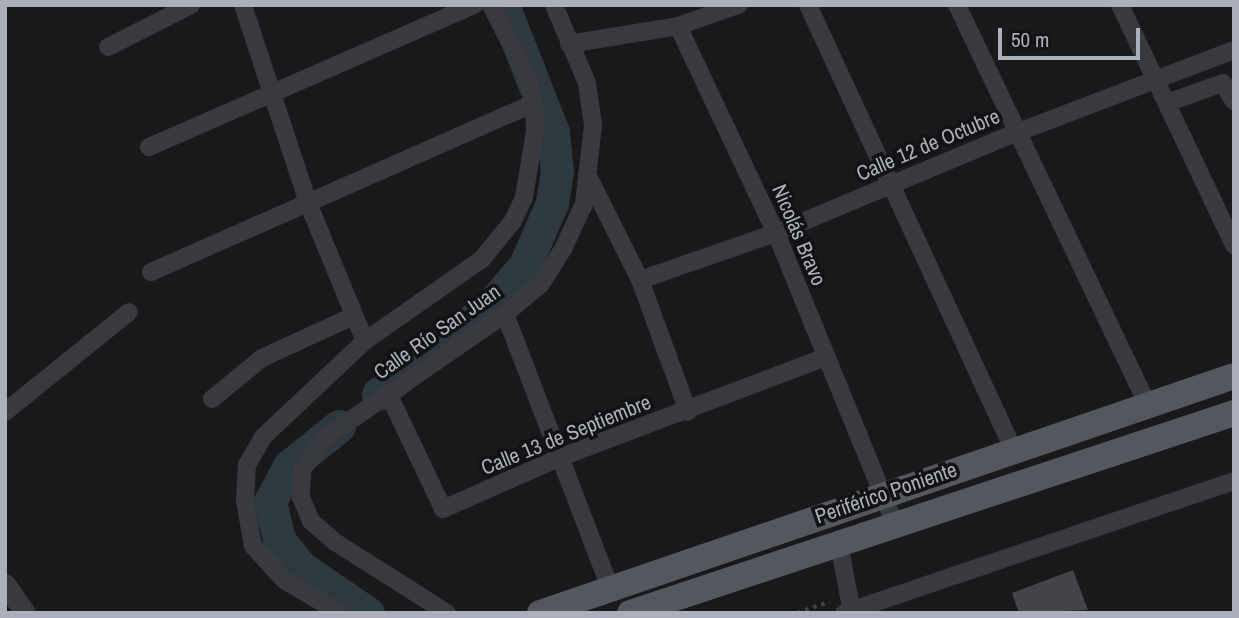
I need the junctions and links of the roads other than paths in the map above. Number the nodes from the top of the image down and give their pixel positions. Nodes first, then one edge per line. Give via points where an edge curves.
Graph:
1 (191, 5) edge
2 (243, 5) edge
3 (474, 5) edge
4 (491, 5) edge
5 (554, 5) edge
6 (738, 5) edge
7 (808, 5) edge
8 (957, 5) edge
9 (1120, 5) edge
10 (678, 26) junction
11 (569, 44) junction
12 (108, 47) dead end
13 (1234, 50) edge
14 (1157, 80) junction
15 (270, 91) junction
16 (1234, 101) edge
17 (534, 103) junction
18 (1167, 103) junction
19 (1018, 132) junction
20 (149, 147) dead end
21 (587, 174) junction
22 (892, 185) junction
23 (308, 203) junction
24 (776, 233) junction
25 (1234, 245) edge
26 (151, 272) dead end
27 (640, 281) junction
28 (129, 312) dead end
29 (505, 314) junction
30 (352, 317) junction
31 (365, 341) junction
32 (825, 357) junction
33 (1234, 376) edge
34 (388, 393) junction
35 (212, 399) dead end
36 (1147, 403) junction
37 (688, 411) junction
38 (5, 412) edge
39 (1234, 413) edge
40 (1013, 449) junction
41 (561, 457) junction
42 (1234, 481) edge
43 (886, 494) junction
44 (895, 524) junction
45 (839, 543) junction
46 (5, 584) edge
47 (610, 588) junction
48 (849, 612) edge
49 (25, 613) edge
50 (340, 613) edge
51 (447, 613) edge
52 (540, 613) edge
53 (630, 613) edge

1 - 12 street
2 - 15 street
3 - 15 street
4 - 17 street, Calle Río San Juan via 527,76
5 - 11 street, Calle Río San Juan
6 - 10 street
7 - 22 street
8 - 19 street
9 - 14 street
10 - 11 street
10 - 24 street, Nicolás Bravo
11 - 21 street, Calle Río San Juan via 587,83 593,125
13 - 14 street, Calle 12 de Octubre
14 - 18 street
14 - 19 street, Calle 12 de Octubre
15 - 20 street
15 - 23 street
16 - 18 street via 1223,83
17 - 23 street
17 - 31 street, Calle Río San Juan via 535,131 524,197 499,243
18 - 25 street
19 - 22 street, Calle 12 de Octubre
19 - 36 street
21 - 27 street
21 - 29 street, Calle Río San Juan via 584,204 563,249 541,284
22 - 24 street, Calle 12 de Octubre
22 - 40 street
23 - 26 street
23 - 30 street
24 - 27 street, Calle 12 de Octubre
24 - 32 street, Nicolás Bravo
27 - 37 street
28 - 38 street
29 - 34 street, Calle Río San Juan
29 - 41 street
30 - 31 street
30 - 35 street via 262,358
31 - 50 street, Calle Río San Juan via 263,437 247,465 245,501 253,546 284,580
32 - 37 street, Calle 13 de Septiembre
32 - 43 street, Nicolás Bravo
33 - 36 main road, Periférico Poniente
34 - 41 street, Calle 13 de Septiembre via 443,509
34 - 51 street, Calle Río San Juan via 313,451 302,470 301,498 311,521 335,542
36 - 40 main road, Periférico Poniente
37 - 41 street, Calle 13 de Septiembre
39 - 44 main road, Periférico Poniente
40 - 43 main road, Periférico Poniente
41 - 47 street
42 - 48 street
43 - 44 street, Nicolás Bravo
43 - 47 main road, Periférico Poniente
44 - 45 main road, Periférico Poniente
45 - 48 street
45 - 53 main road, Periférico Poniente
46 - 49 street
47 - 52 main road, Periférico Poniente

